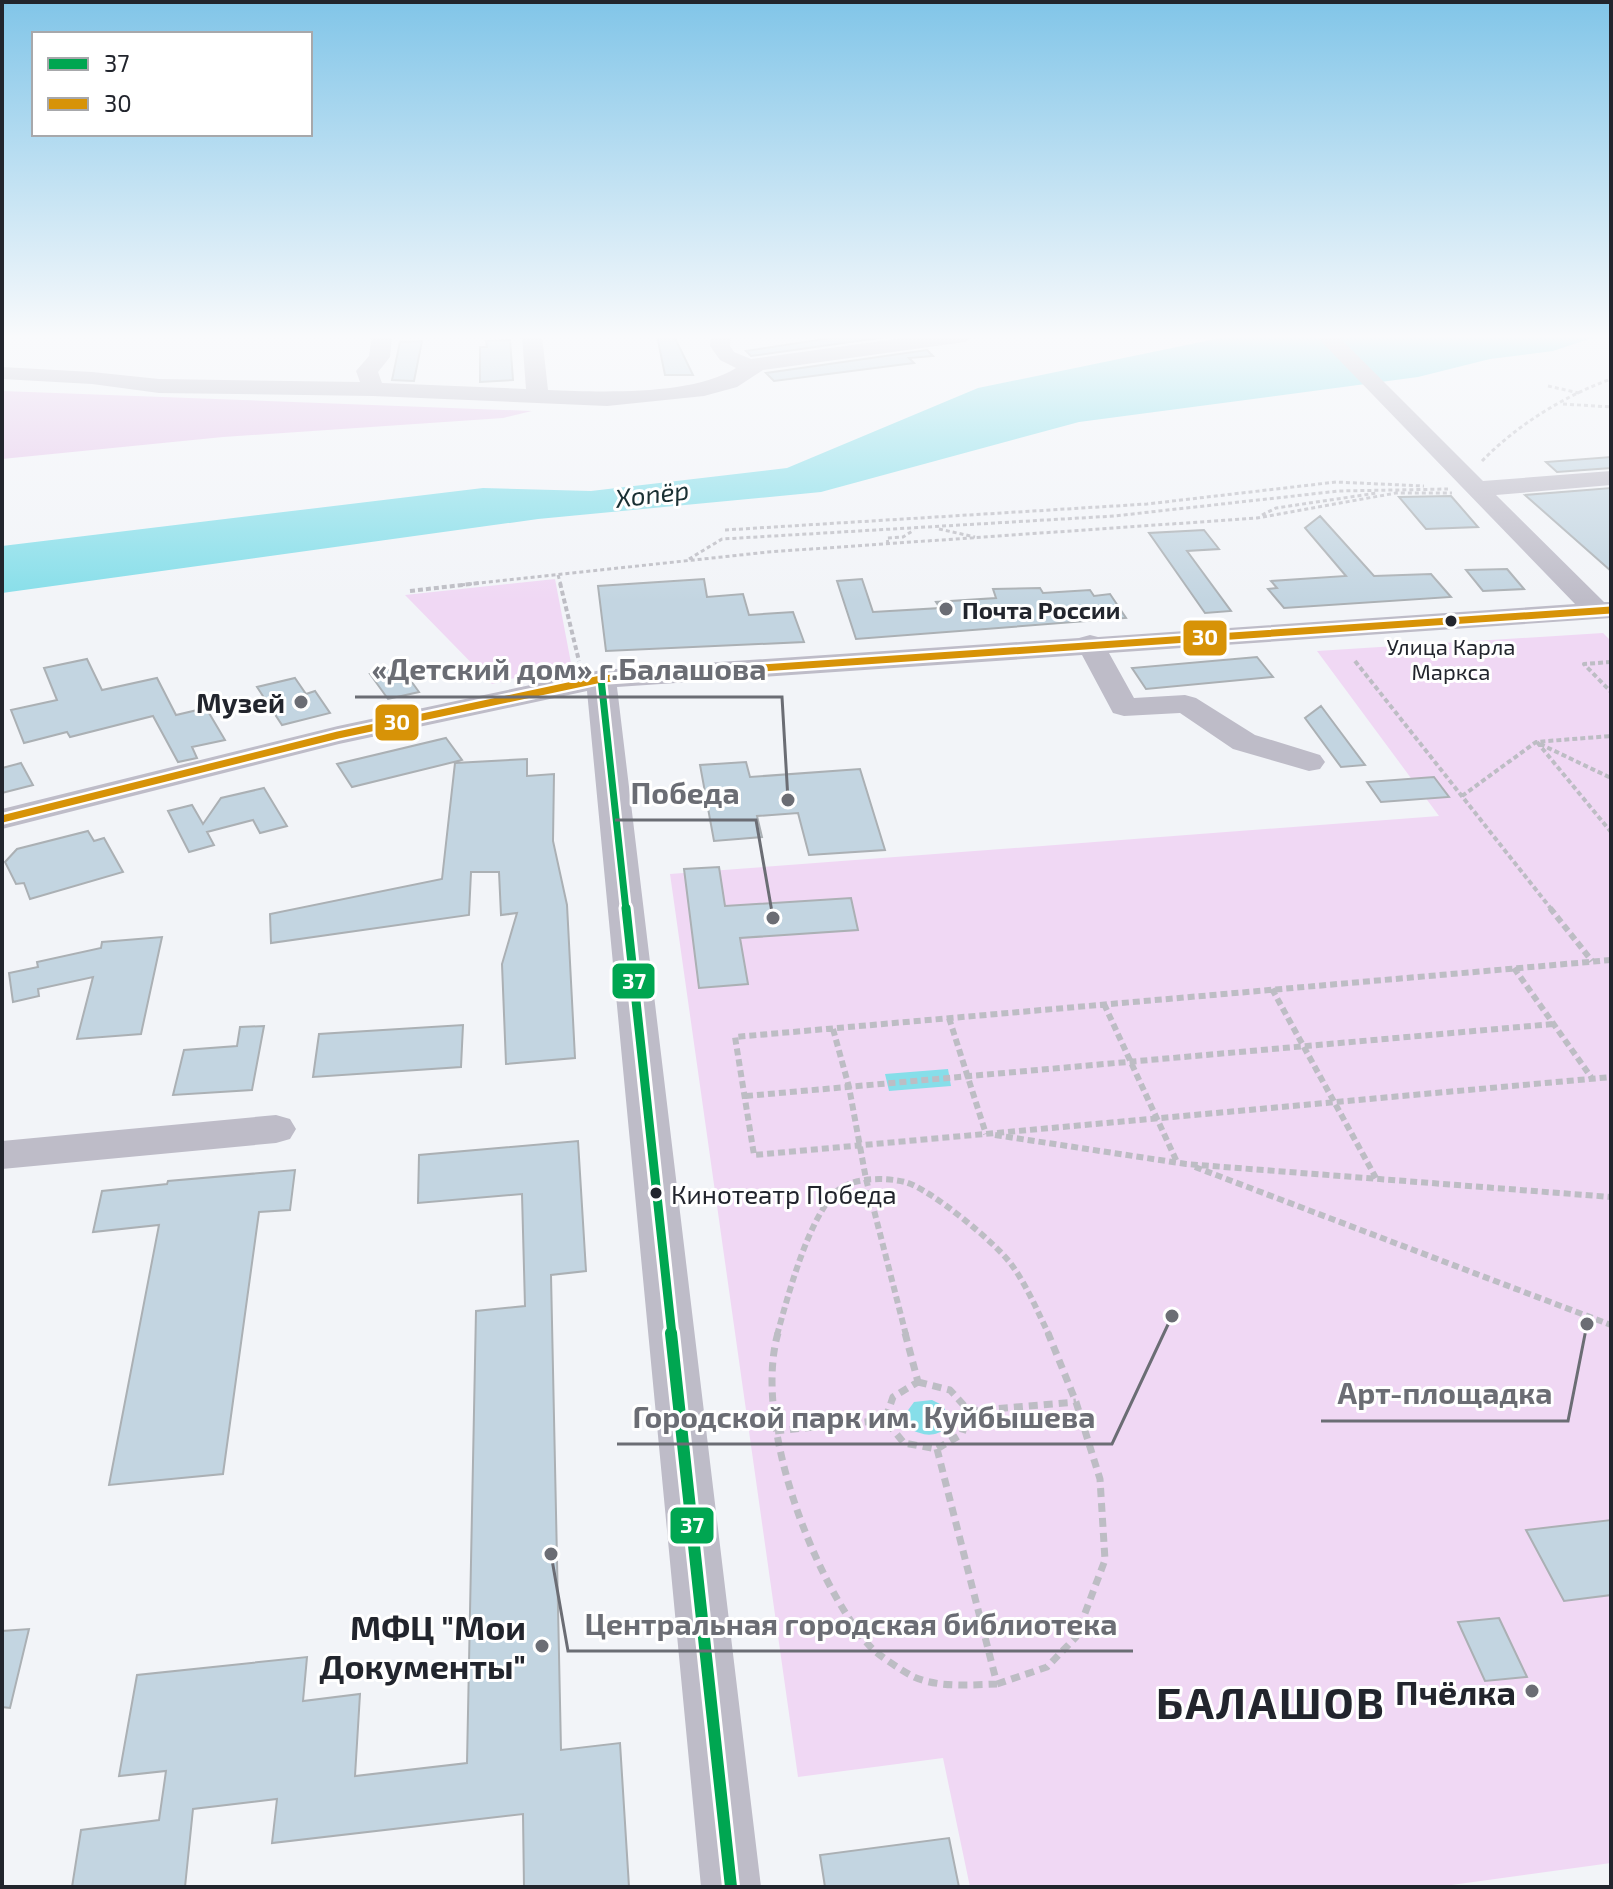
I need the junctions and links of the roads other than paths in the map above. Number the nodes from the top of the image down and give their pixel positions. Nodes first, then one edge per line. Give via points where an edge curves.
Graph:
1 (1414, 424) edge
2 (1611, 478) edge
3 (1473, 484) junction
4 (1604, 611) edge
5 (1090, 643) junction
6 (601, 679) junction
7 (1309, 762) dead end
8 (2, 819) edge
9 (276, 1129) dead end
10 (2, 1155) edge
11 (731, 1887) edge

1 - 3 street
2 - 3 street
3 - 4 street
4 - 5 street
5 - 6 street
5 - 7 street via 1124,707 1185,704 1244,742
6 - 8 street via 352,731
6 - 11 street
9 - 10 street

